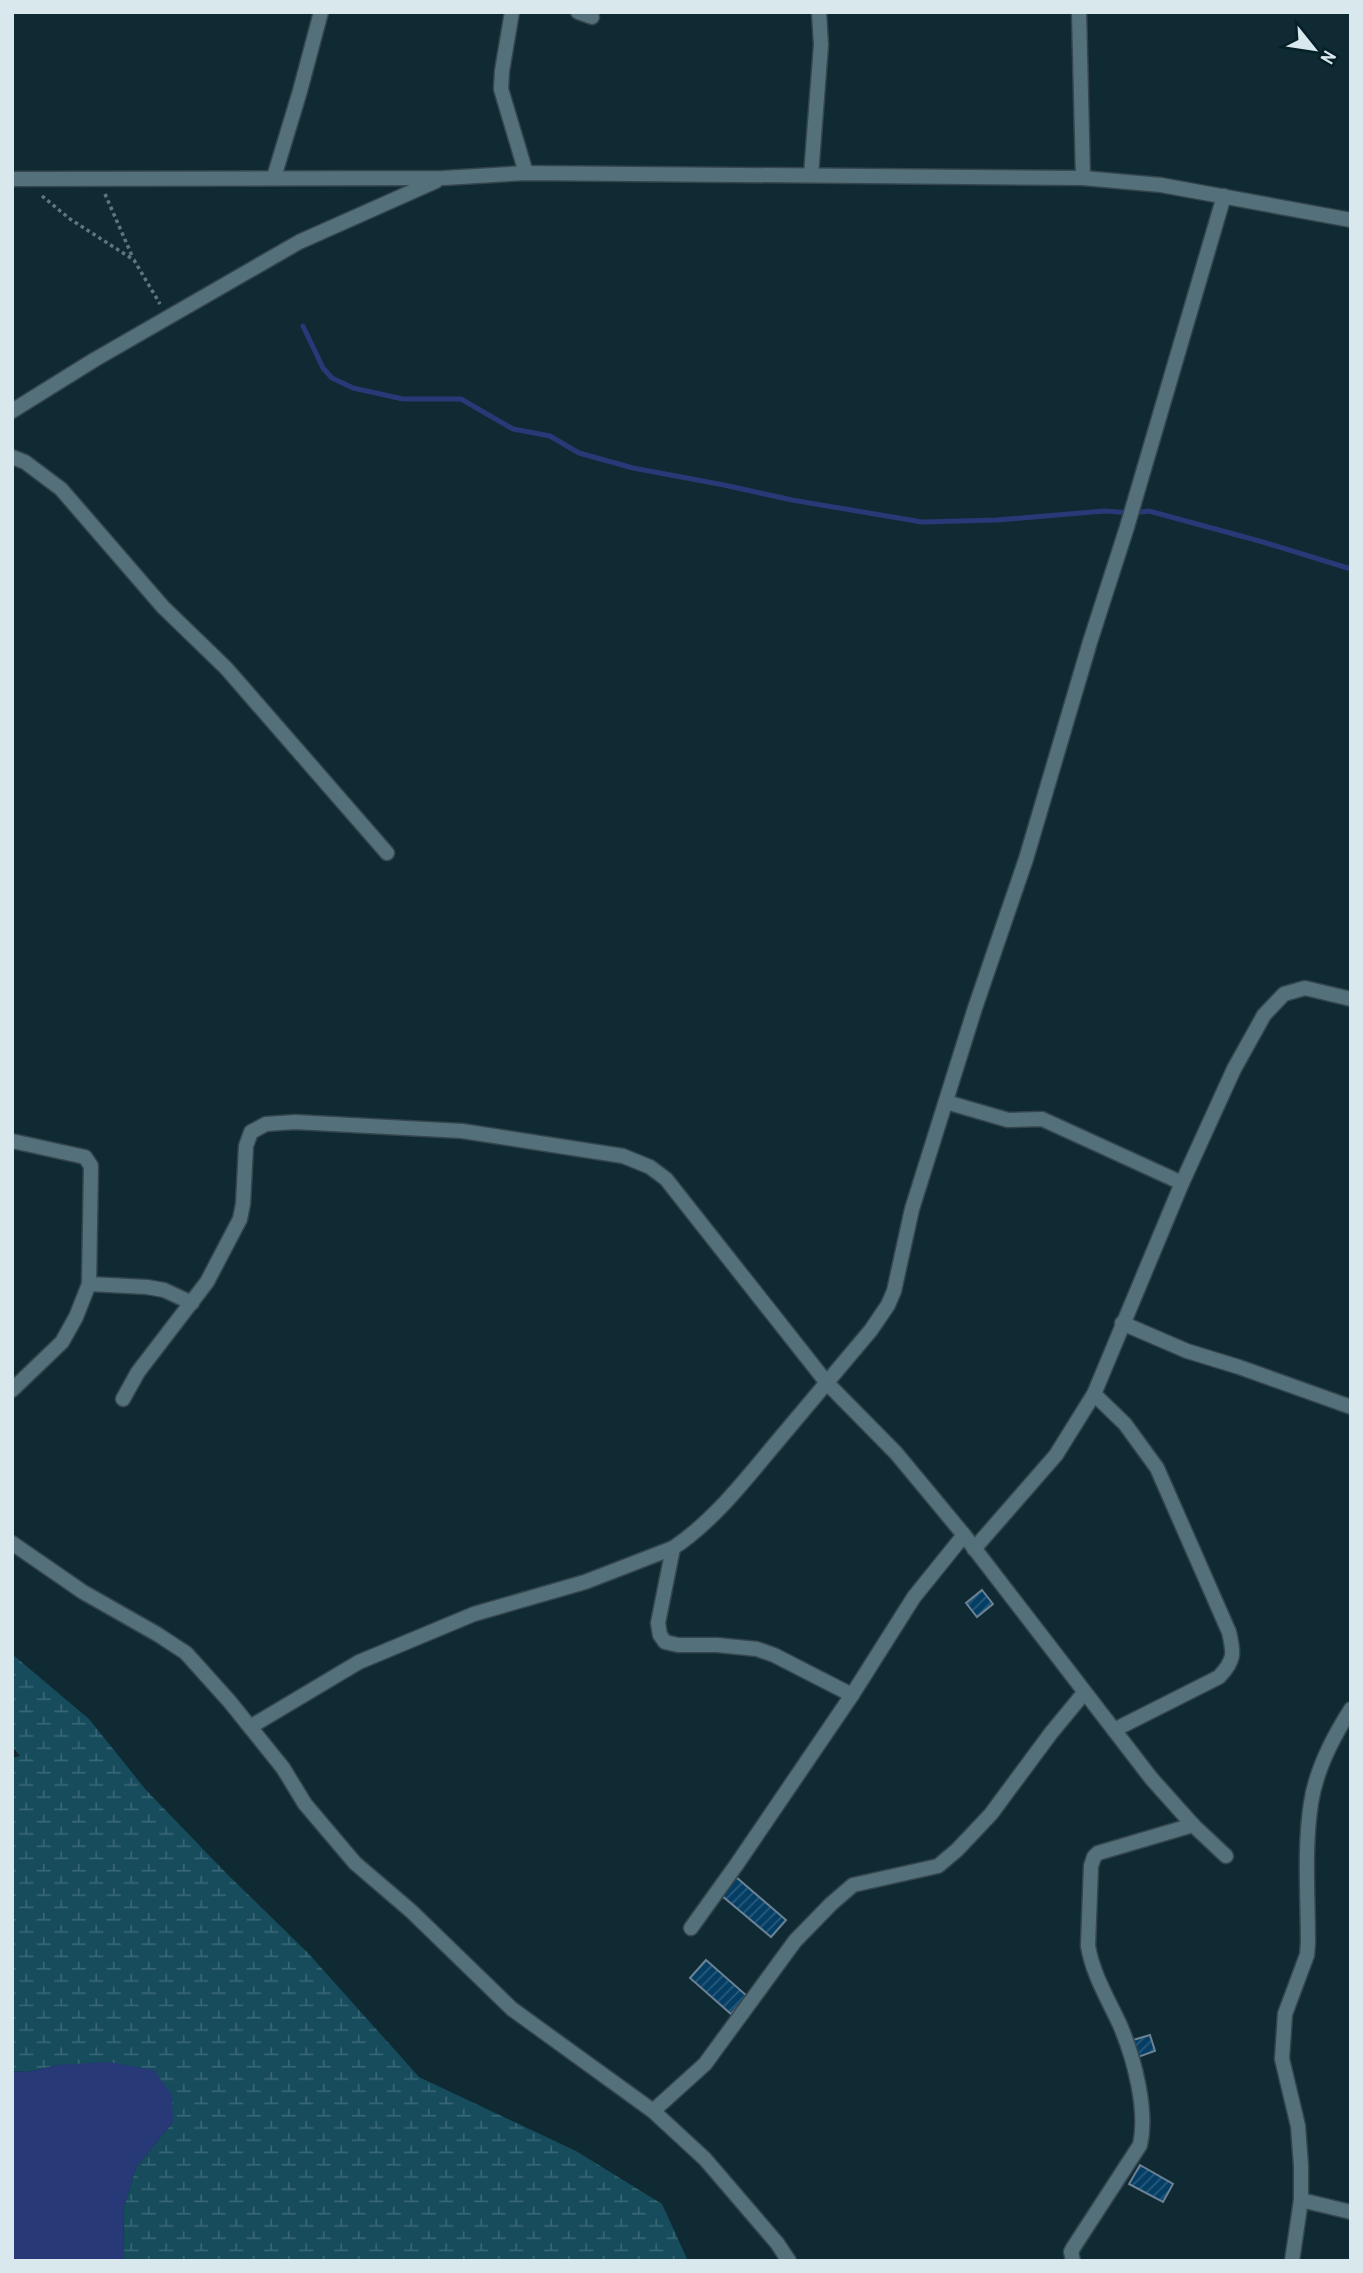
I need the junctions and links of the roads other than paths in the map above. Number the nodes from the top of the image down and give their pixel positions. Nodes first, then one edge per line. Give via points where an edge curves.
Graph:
1 (321, 12) edge
2 (512, 12) edge
3 (819, 12) edge
4 (1079, 12) edge
5 (526, 173) junction
6 (811, 175) junction
7 (274, 177) junction
8 (444, 178) junction
9 (1083, 178) junction
10 (17, 179) edge
11 (1224, 196) junction
12 (1351, 220) edge
13 (12, 411) edge
14 (12, 457) edge
15 (387, 853) dead end
16 (1351, 999) edge
17 (946, 1102) junction
18 (12, 1141) edge
19 (1182, 1183) junction
20 (89, 1284) junction
21 (192, 1303) junction
22 (1122, 1323) junction
23 (827, 1382) junction
24 (12, 1390) edge
25 (1094, 1394) junction
26 (123, 1399) dead end
27 (1351, 1407) edge
28 (964, 1535) junction
29 (12, 1543) edge
30 (673, 1548) junction
31 (974, 1549) junction
32 (1084, 1693) junction
33 (852, 1695) junction
34 (1351, 1710) edge
35 (250, 1727) junction
36 (1114, 1730) junction
37 (1193, 1825) junction
38 (1226, 1856) dead end
39 (691, 1928) dead end
40 (653, 2111) junction
41 (1301, 2200) junction
42 (1351, 2212) edge
43 (789, 2261) edge
44 (1073, 2261) edge
45 (1292, 2261) edge

1 - 7 street
2 - 5 street via 501,89
3 - 6 street via 821,44
4 - 9 street
5 - 6 street
5 - 8 street
6 - 9 street
7 - 8 street
7 - 10 street
8 - 13 street via 299,242
9 - 11 street
11 - 12 street
11 - 17 street via 1026,859
14 - 15 street via 61,489
16 - 19 street via 1305,988 1284,994 1264,1015
17 - 19 street via 1008,1120 1042,1119
17 - 23 street via 912,1209 894,1291 871,1330
18 - 20 street via 90,1160
19 - 22 street
20 - 21 street via 164,1290
20 - 24 street via 62,1342
21 - 23 street via 240,1219 251,1132 266,1124 295,1122 462,1131 623,1156 650,1167 666,1179
21 - 26 street via 138,1372
22 - 25 street
22 - 27 street via 1187,1351
23 - 28 street via 896,1453
23 - 30 street via 746,1479
25 - 31 street via 1056,1455
25 - 36 street via 1125,1424 1157,1468 1234,1653 1219,1677
28 - 31 street
28 - 33 street via 914,1597
29 - 35 street via 186,1653
30 - 33 street via 658,1623 665,1642 766,1652
30 - 35 street via 585,1582 474,1614 359,1662
31 - 32 street
32 - 36 street
32 - 40 street via 990,1814 938,1866 853,1885 831,1904 795,1941 705,2064
33 - 39 street
34 - 41 street via 1320,1769 1311,1801 1307,1955 1285,2014 1282,2059 1298,2126
35 - 40 street via 305,1804 355,1863 512,2009
36 - 37 street
37 - 38 street
37 - 44 street via 1098,1853 1091,1866 1089,1956 1126,2042 1144,2128 1140,2146 1073,2248
40 - 43 street via 705,2160
41 - 42 street
41 - 45 street

